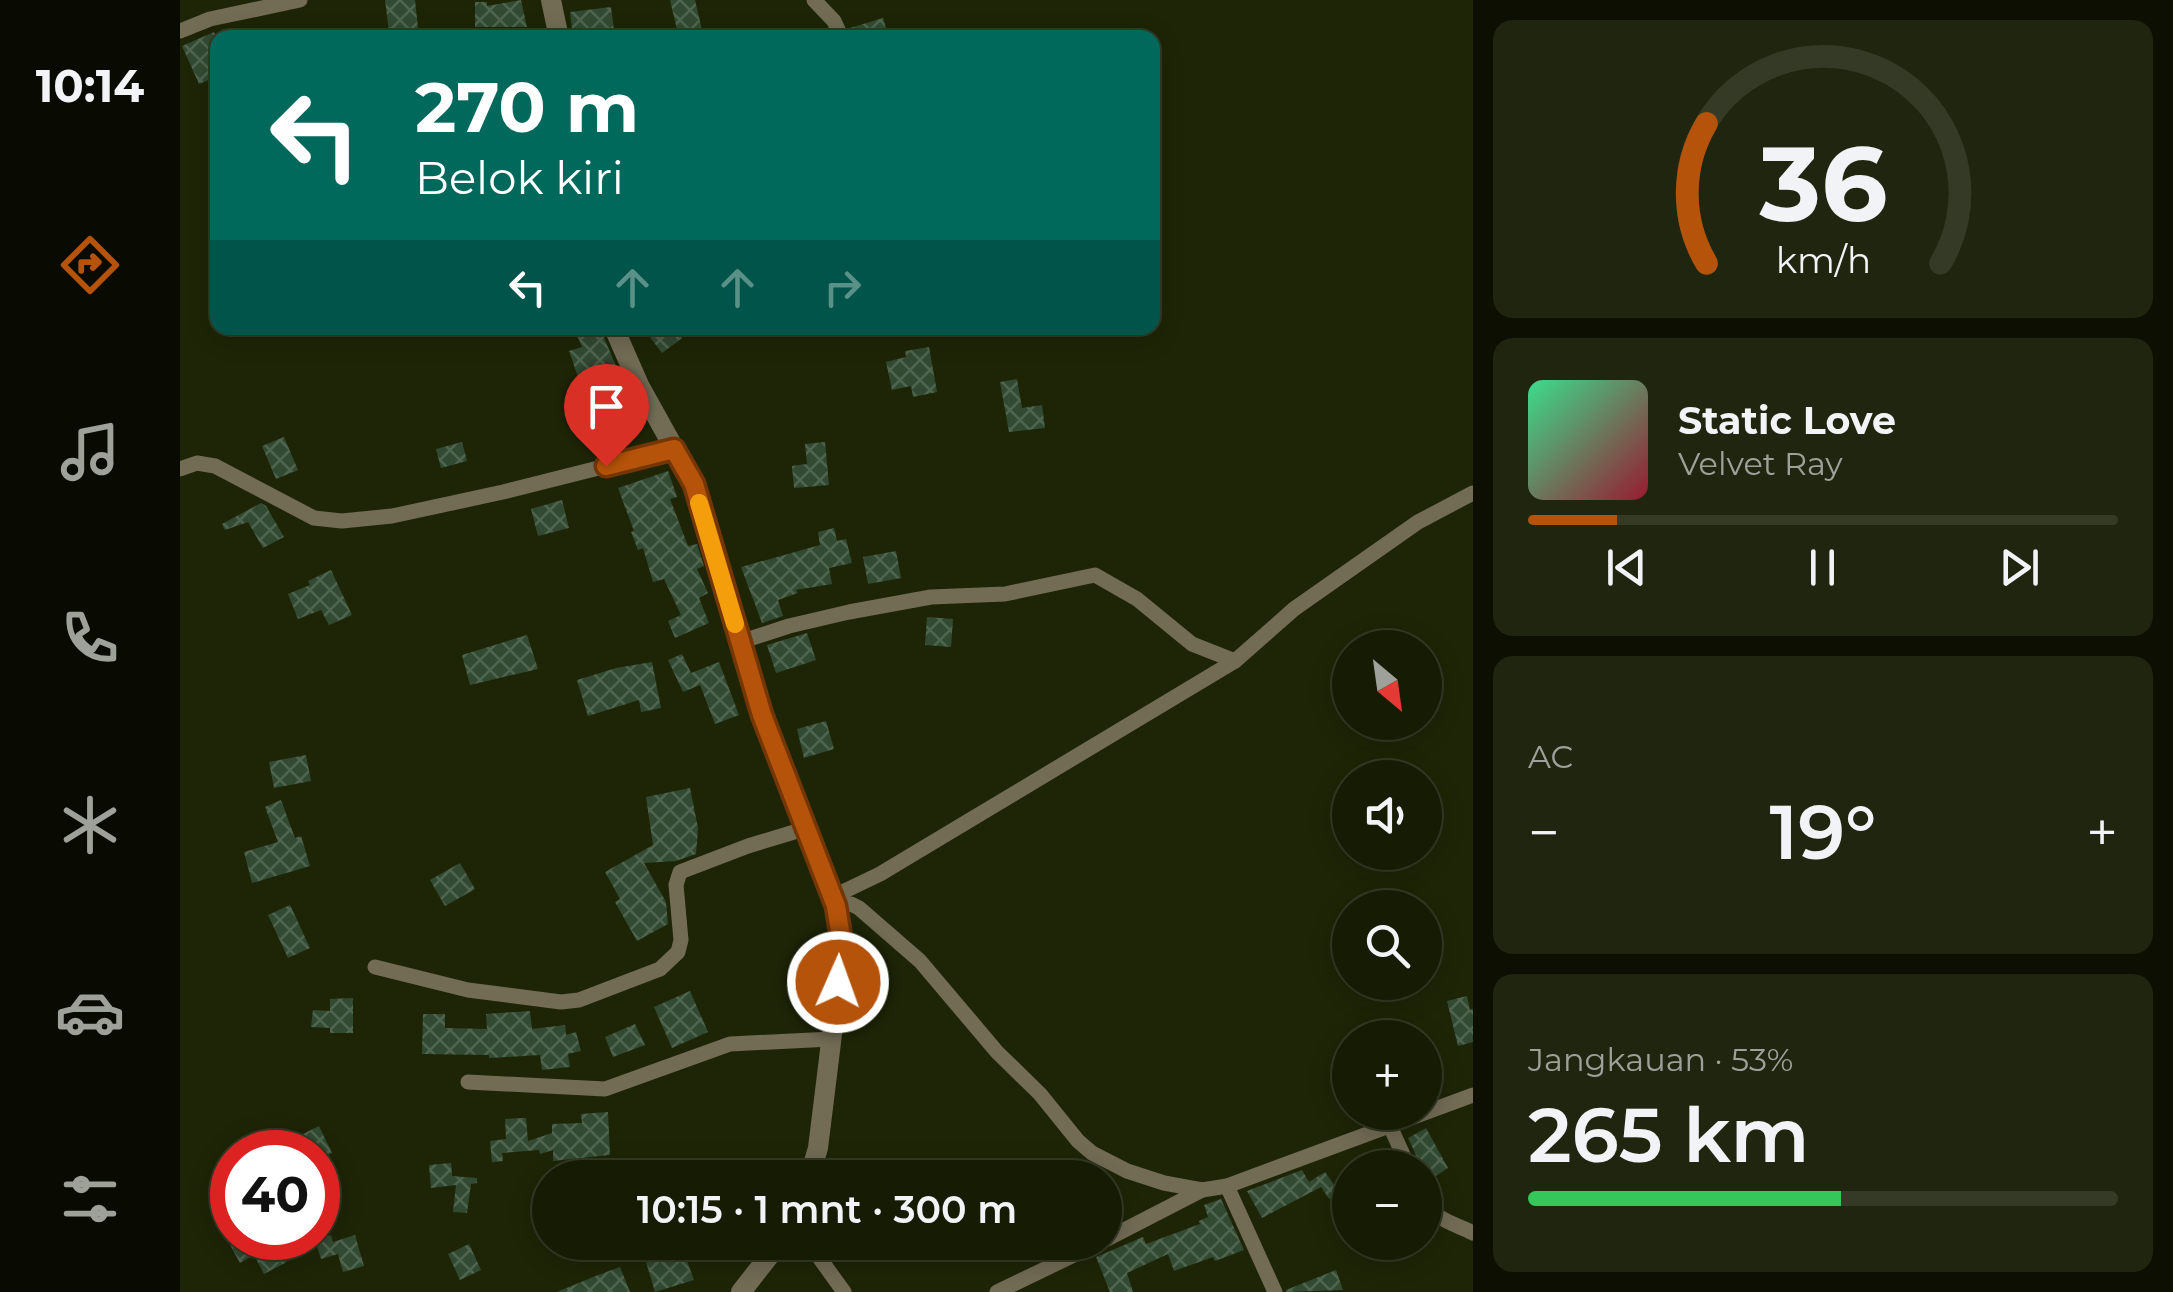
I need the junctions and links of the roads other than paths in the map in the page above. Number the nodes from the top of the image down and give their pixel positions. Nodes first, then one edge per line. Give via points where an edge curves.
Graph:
1 (300, 0) edge
2 (551, 0) edge
3 (814, 0) edge
4 (180, 30) edge
5 (557, 30) edge
6 (838, 30) edge
7 (622, 335) edge
8 (674, 449) junction
9 (180, 469) edge
10 (1473, 493) edge
11 (740, 642) junction
12 (1235, 661) junction
13 (804, 829) junction
14 (833, 902) junction
15 (375, 966) dead end
16 (832, 1039) junction
17 (468, 1082) dead end
18 (1473, 1095) edge
19 (1442, 1107) edge
20 (1379, 1130) edge
21 (814, 1160) edge
22 (1227, 1186) junction
23 (1202, 1190) junction
24 (1442, 1220) edge
25 (1122, 1232) edge
26 (1473, 1233) edge
27 (766, 1260) edge
28 (821, 1260) edge
29 (1065, 1260) edge
30 (740, 1292) edge
31 (844, 1292) edge
32 (997, 1292) edge
33 (1274, 1292) edge

1 - 4 street
2 - 5 street
3 - 6 street
7 - 8 street via 638,385
8 - 9 street via 392,516 342,520 314,518 215,466
8 - 11 street via 694,484
10 - 12 street via 1418,522 1294,609
11 - 12 street via 849,612 931,597 1005,594 1095,575 1137,599 1176,634
11 - 13 street
12 - 14 street
13 - 14 street
13 - 15 street via 680,872 678,952 660,969 579,1000 468,990
14 - 16 street via 841,962
14 - 23 street via 859,908 920,961 1092,1152 1127,1171
16 - 17 street via 730,1044 605,1089
16 - 21 street
18 - 19 street
20 - 22 street
22 - 23 street
22 - 33 street
23 - 25 street
24 - 26 street
27 - 30 street
28 - 31 street
29 - 32 street

